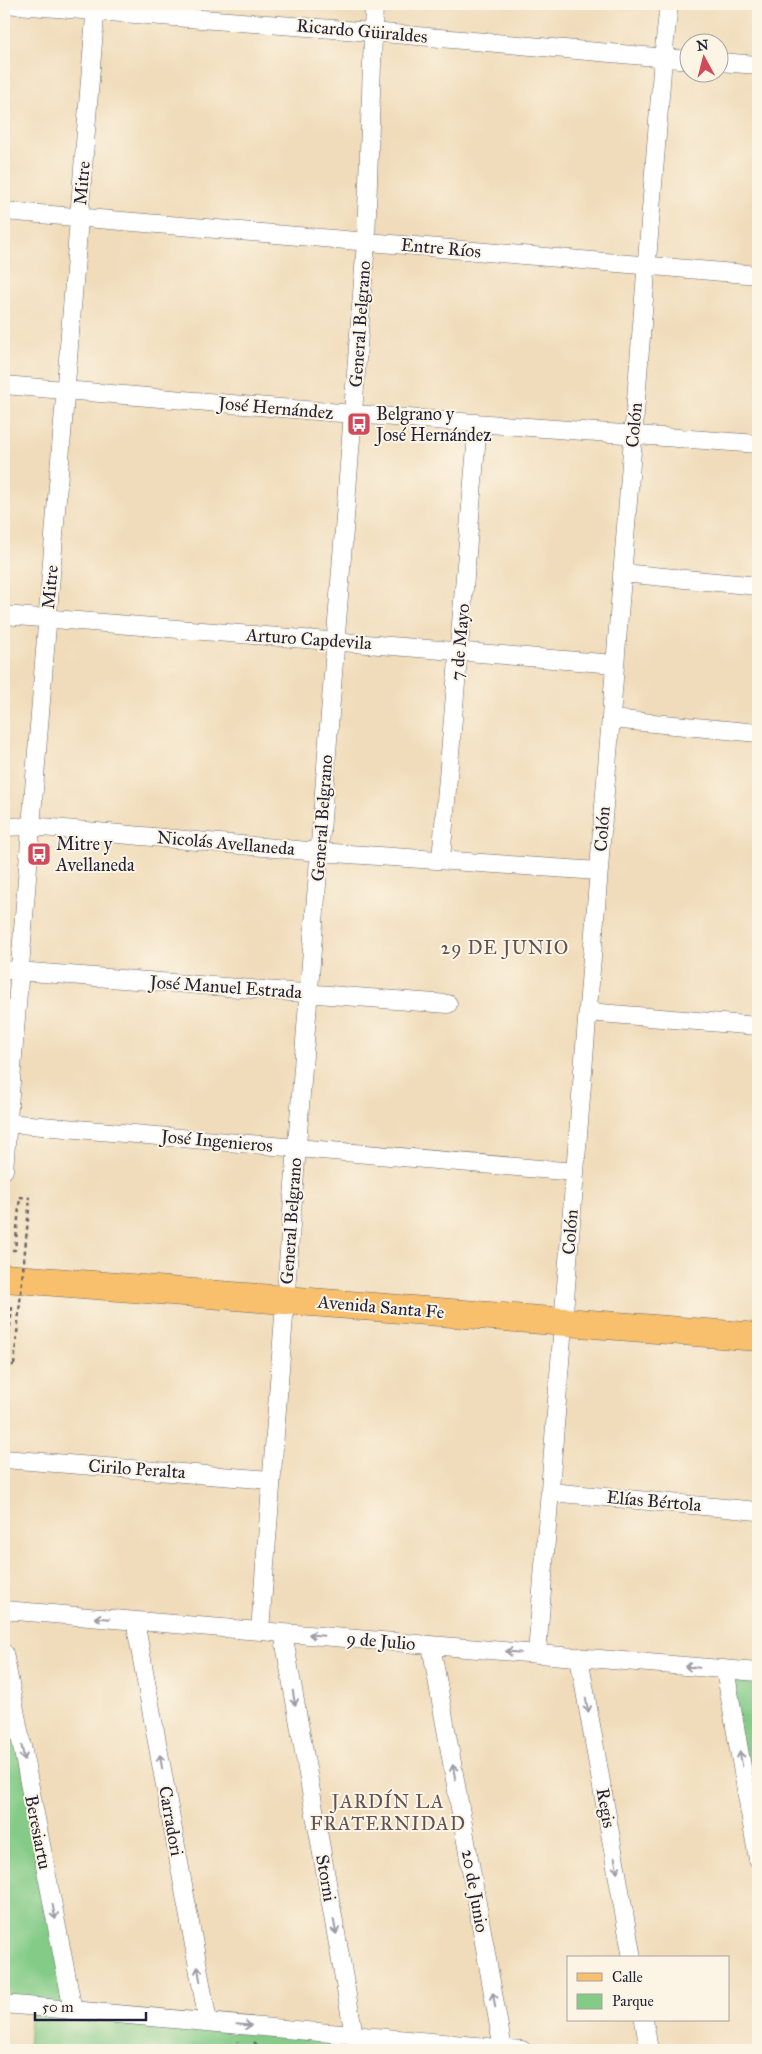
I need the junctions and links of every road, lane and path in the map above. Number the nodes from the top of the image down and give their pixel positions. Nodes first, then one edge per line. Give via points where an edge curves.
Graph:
1 (4, 4) edge
2 (374, 4) edge
3 (669, 4) edge
4 (96, 7) edge
5 (372, 32) junction
6 (663, 58) junction
7 (680, 59) edge
8 (730, 63) edge
9 (758, 65) edge
10 (4, 211) edge
11 (79, 217) junction
12 (366, 242) junction
13 (647, 266) junction
14 (758, 275) edge
15 (4, 385) edge
16 (65, 390) junction
17 (353, 414) junction
18 (478, 423) junction
19 (633, 435) junction
20 (758, 444) edge
21 (622, 573) junction
22 (758, 586) edge
23 (4, 615) edge
24 (47, 619) junction
25 (335, 641) junction
26 (459, 650) junction
27 (615, 664) junction
28 (611, 719) junction
29 (758, 733) edge
30 (31, 826) junction
31 (4, 827) edge
32 (319, 852) junction
33 (441, 860) junction
34 (599, 872) junction
35 (12, 971) edge
36 (308, 994) junction
37 (448, 1004) dead end
38 (588, 1012) junction
39 (758, 1026) edge
40 (7, 1123) junction
41 (296, 1147) junction
42 (4, 1170) edge
43 (575, 1172) junction
44 (4, 1250) edge
45 (4, 1278) edge
46 (285, 1300) junction
47 (4, 1307) edge
48 (564, 1322) junction
49 (758, 1337) edge
50 (4, 1459) edge
51 (271, 1480) junction
52 (550, 1492) junction
53 (758, 1511) edge
54 (4, 1610) edge
55 (135, 1621) junction
56 (260, 1631) junction
57 (282, 1633) junction
58 (431, 1645) junction
59 (4, 1653) edge
60 (537, 1654) junction
61 (578, 1657) junction
62 (725, 1669) junction
63 (758, 1672) edge
64 (758, 1859) edge
65 (632, 1956) edge
66 (4, 2004) edge
67 (73, 2010) junction
68 (208, 2022) junction
69 (644, 2022) edge
70 (354, 2035) junction
71 (502, 2048) junction
72 (522, 2050) edge
73 (649, 2050) edge

1 - 4 street, Ricardo Güiraldes
2 - 5 street, General Belgrano
3 - 6 street, Colón
4 - 5 street, Ricardo Güiraldes
4 - 11 street, Mitre
5 - 6 street, Ricardo Güiraldes
5 - 12 street, General Belgrano
6 - 7 street, Ricardo Güiraldes
6 - 13 street, Colón
8 - 9 street
10 - 11 street, Entre Ríos
11 - 12 street, Entre Ríos
11 - 16 street, Mitre
12 - 13 street, Entre Ríos
12 - 17 street, General Belgrano
13 - 14 street, Entre Ríos
13 - 19 street, Colón
15 - 16 street, José Hernández
16 - 17 street, José Hernández
16 - 24 street, Mitre
17 - 18 street, José Hernández
17 - 25 street, General Belgrano
18 - 19 street, José Hernández
18 - 26 street, 7 de Mayo
19 - 20 street, José Hernández
19 - 21 street, Colón
21 - 22 street
21 - 27 street, Colón
23 - 24 street, Arturo Capdevila
24 - 25 street, Arturo Capdevila
24 - 30 street, Mitre
25 - 26 street, Arturo Capdevila
25 - 32 street, General Belgrano
26 - 27 street, Arturo Capdevila
26 - 33 street, 7 de Mayo
27 - 28 street, Colón
28 - 29 street
28 - 34 street, Colón
30 - 31 street, Nicolás Avellaneda
30 - 32 street, Nicolás Avellaneda
30 - 35 street, Mitre
32 - 33 street, Nicolás Avellaneda
32 - 36 street, General Belgrano
33 - 34 street, Nicolás Avellaneda
34 - 38 street, Colón
35 - 36 street, José Manuel Estrada
35 - 40 street, Mitre
36 - 37 street, José Manuel Estrada
36 - 41 street, General Belgrano
38 - 39 street
38 - 43 street, Colón
40 - 41 street, José Ingenieros
40 - 42 street, Mitre
41 - 43 street, José Ingenieros
41 - 46 street, General Belgrano
43 - 48 street, Colón
44 - 47 path, bridge via 15,1250 20,1197 30,1198 14,1365 6,1365 12,1307
45 - 46 main road, Avenida Santa Fe
46 - 48 main road, Avenida Santa Fe
46 - 51 street, General Belgrano
48 - 49 main road, Avenida Santa Fe
48 - 52 street, Colón
50 - 51 street, Cirilo Peralta
51 - 56 street, General Belgrano
52 - 53 street, Elías Bértola
52 - 60 street, Colón
55 -> 54 street, 9 de Julio
55 - 56 street, 9 de Julio
68 -> 55 street, Carradori
56 - 57 street, 9 de Julio
58 -> 57 street, 9 de Julio
57 -> 70 street, Storni
60 -> 58 street, 9 de Julio
71 -> 58 street, 20 de Junio
59 -> 67 street, Beresiartu
60 - 61 street, 9 de Julio
62 -> 61 street, 9 de Julio
61 -> 65 street, Regis
62 - 63 street, 9 de Julio
64 -> 62 street
66 - 67 street
67 - 68 street
68 -> 70 street
69 - 73 street
70 - 71 street
71 - 72 street

